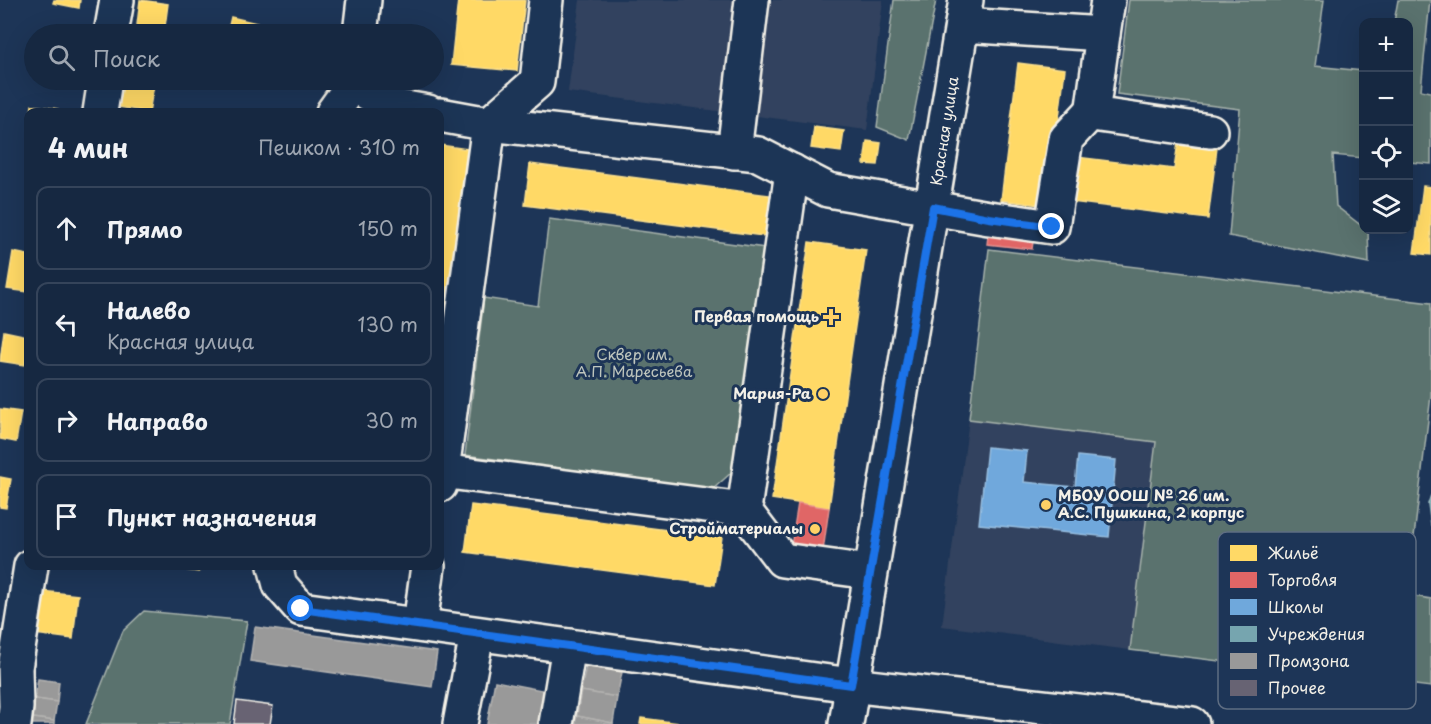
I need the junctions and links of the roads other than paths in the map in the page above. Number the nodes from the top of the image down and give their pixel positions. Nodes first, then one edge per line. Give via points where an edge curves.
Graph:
1 (117, 0) edge
2 (364, 0) edge
3 (546, 0) edge
4 (752, 0) edge
5 (1108, 0) edge
6 (964, 13) edge
7 (113, 24) edge
8 (361, 24) edge
9 (1103, 34) junction
10 (103, 90) edge
11 (348, 90) edge
12 (366, 90) edge
13 (101, 108) edge
14 (336, 108) edge
15 (406, 108) edge
16 (1092, 111) junction
17 (444, 116) edge
18 (489, 124) junction
19 (1210, 131) dead end
20 (734, 152) junction
21 (792, 171) junction
22 (933, 207) junction
23 (444, 449) edge
24 (444, 478) edge
25 (744, 510) junction
26 (30, 570) edge
27 (276, 570) edge
28 (427, 570) edge
29 (870, 572) junction
30 (420, 626) junction
31 (477, 634) junction
32 (569, 646) junction
33 (851, 685) junction
34 (14, 724) edge
35 (460, 724) edge
36 (556, 724) edge
37 (846, 724) edge
38 (1192, 724) edge

1 - 7 street
2 - 8 street
3 - 18 street via 537,82
4 - 20 street
5 - 9 street
6 - 9 street
6 - 22 street, Красная улица
9 - 16 street
10 - 13 street
11 - 14 street
12 - 15 street via 388,105
16 - 19 street
16 - 22 street via 1066,139 1052,227
17 - 18 street
18 - 20 street
18 - 23 street
20 - 21 street via 758,154
21 - 22 street via 828,190
21 - 25 street
22 - 29 street, Красная улица
24 - 25 street
25 - 29 street via 782,560
26 - 34 street via 15,668
27 - 30 street via 280,585 301,609
28 - 30 street
29 - 33 street, Красная улица
30 - 31 street
31 - 32 street
31 - 35 street
32 - 33 street
32 - 36 street
33 - 37 street, Красная улица
33 - 38 street

